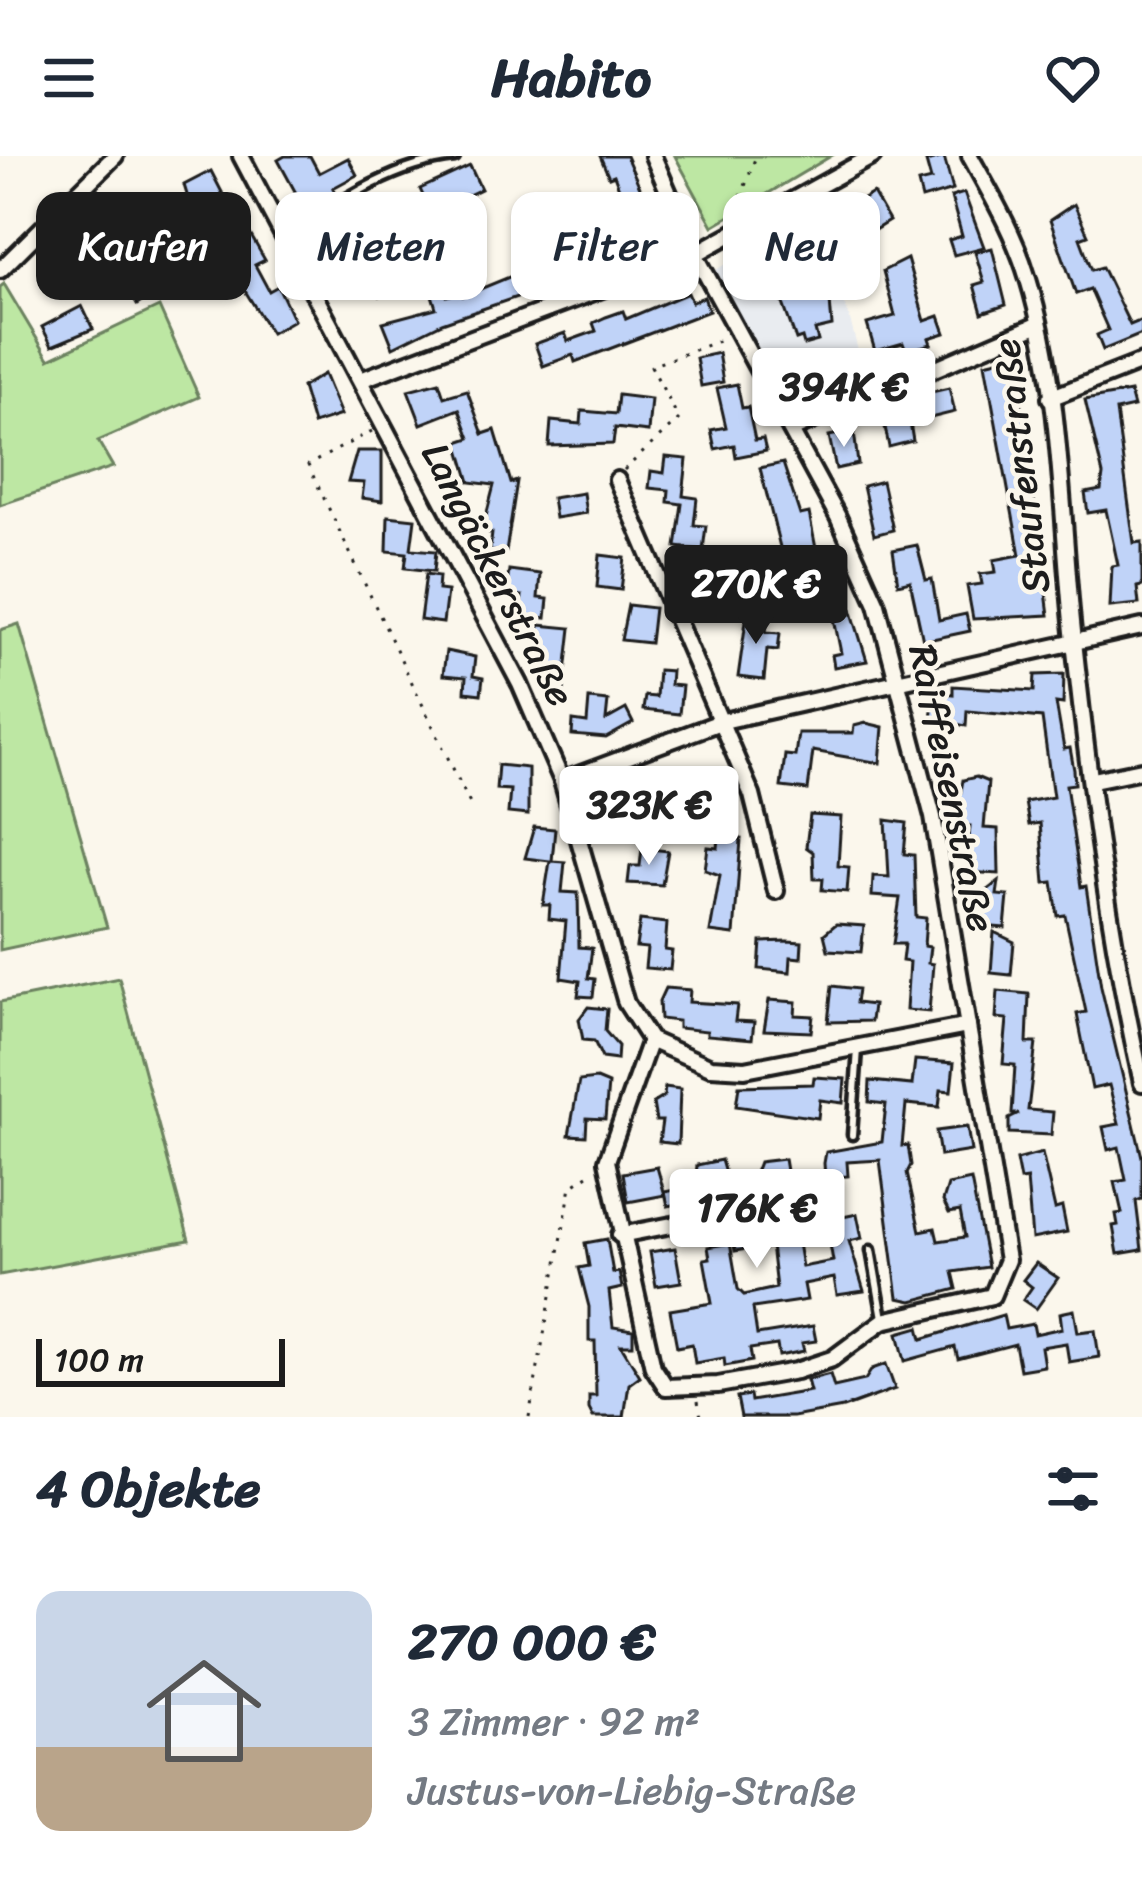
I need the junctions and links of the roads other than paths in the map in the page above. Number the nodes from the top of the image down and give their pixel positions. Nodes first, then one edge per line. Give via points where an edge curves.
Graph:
1 (116, 156) edge
2 (241, 156) edge
3 (653, 156) edge
4 (873, 156) edge
5 (970, 156) edge
6 (454, 158) edge
7 (359, 192) edge
8 (668, 192) edge
9 (275, 219) edge
10 (699, 252) edge
11 (699, 262) edge
12 (0, 270) edge
13 (319, 300) edge
14 (573, 300) edge
15 (1037, 325) junction
16 (1142, 362) edge
17 (363, 379) junction
18 (1050, 398) junction
19 (791, 430) junction
20 (617, 480) road end
21 (1142, 627) edge
22 (1074, 638) junction
23 (898, 680) junction
24 (723, 721) junction
25 (1142, 770) edge
26 (1093, 780) junction
27 (562, 781) junction
28 (776, 891) dead end
29 (968, 1026) junction
30 (650, 1040) junction
31 (859, 1047) junction
32 (1142, 1083) edge
33 (852, 1135) dead end
34 (750, 1210) dead end
35 (620, 1235) junction
36 (871, 1250) dead end
37 (883, 1321) junction

1 - 12 street
2 - 9 street, Langäckerstraße
3 - 8 street, Raiffeisenstraße
4 - 10 street
5 - 15 street, Staufenstraße via 1003,214
6 - 7 lane via 430,160
11 - 19 street, Raiffeisenstraße
13 - 17 street, Langäckerstraße
14 - 17 street
15 - 18 street, Staufenstraße
15 - 19 street
16 - 18 street
17 - 27 street, Langäckerstraße
18 - 22 street, Staufenstraße
19 - 23 street, Raiffeisenstraße via 877,604
20 - 24 street
21 - 22 street
22 - 23 street
22 - 26 street, Staufenstraße
23 - 24 street
23 - 29 street, Raiffeisenstraße via 933,817
24 - 27 street
24 - 28 street
25 - 26 street
26 - 32 street, Staufenstraße
27 - 30 street, Langäckerstraße via 626,1003
29 - 31 street
29 - 37 street, Raiffeisenstraße via 1007,1260 992,1296 980,1303
30 - 31 street via 711,1067 745,1069
30 - 35 street, Raiffeisenstraße via 607,1161
31 - 33 lane
34 - 35 street
35 - 37 street, Raiffeisenstraße via 653,1367 666,1387 796,1371 832,1359
36 - 37 lane

